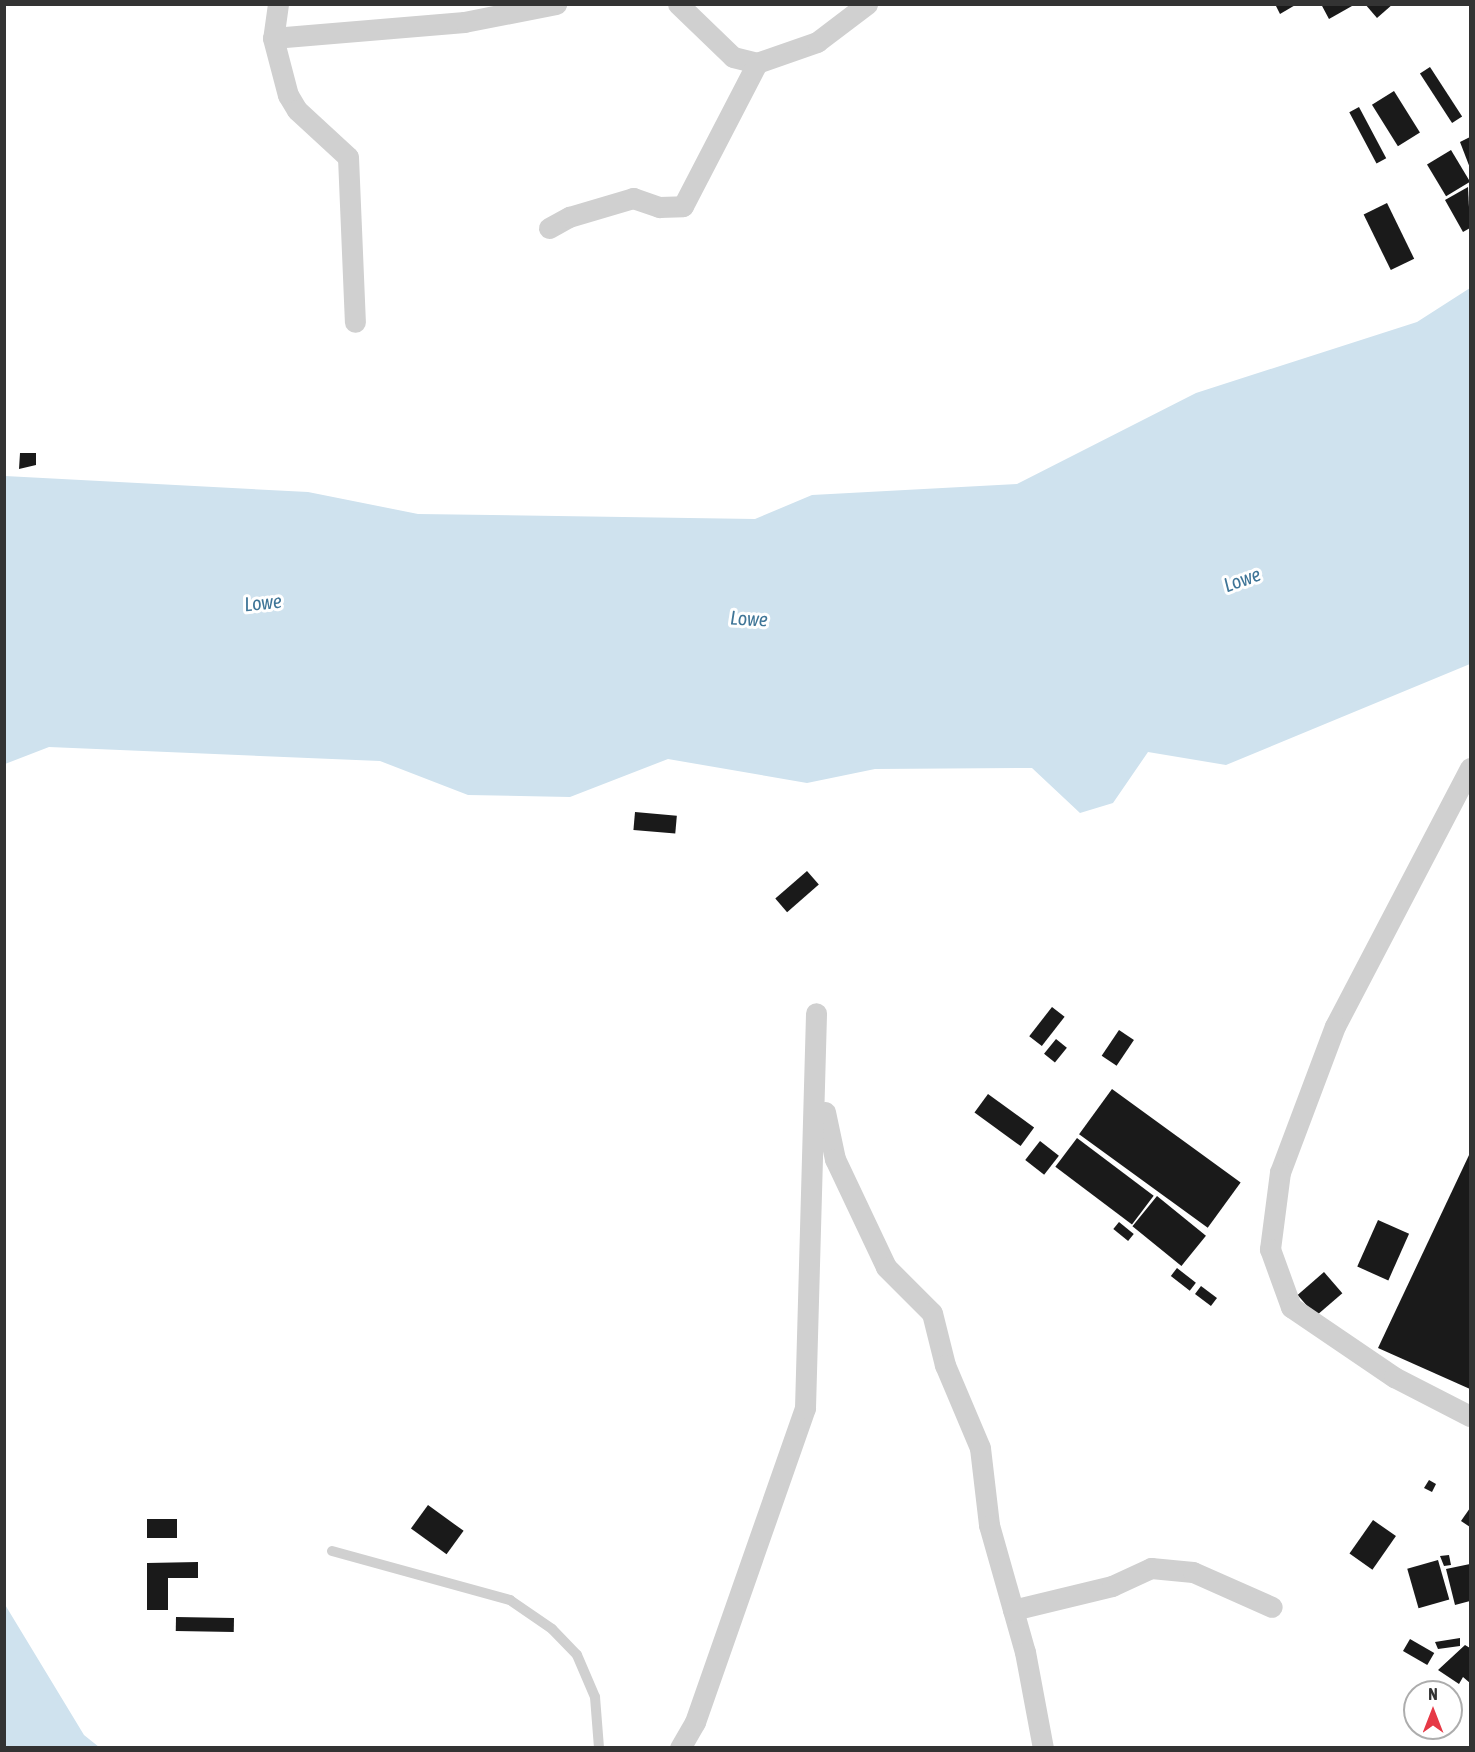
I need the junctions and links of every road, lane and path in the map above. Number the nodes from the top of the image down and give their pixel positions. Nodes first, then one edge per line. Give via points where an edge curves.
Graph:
1 (278, 4) edge
2 (556, 4) edge
3 (678, 4) edge
4 (867, 4) edge
5 (273, 38) junction
6 (757, 63) junction
7 (549, 228) dead end
8 (355, 322) dead end
9 (1470, 768) edge
10 (816, 1013) dead end
11 (818, 1082) junction
12 (1470, 1416) edge
13 (332, 1551) dead end
14 (1272, 1607) dead end
15 (1013, 1610) junction
16 (599, 1748) edge
17 (680, 1748) edge
18 (1043, 1748) edge

1 - 5 street
2 - 5 street via 464,22
3 - 6 street via 733,57
4 - 6 street via 817,42
5 - 8 street via 279,69 297,110 343,147 348,157
6 - 7 street via 683,206 659,207 633,198 569,217
9 - 12 street via 1335,1026 1280,1172 1270,1249 1291,1307 1394,1377
10 - 11 street
11 - 15 street via 834,1159 885,1267 932,1313 945,1365 980,1448 989,1525
11 - 17 street via 805,1408 695,1722
13 - 16 lane via 510,1600 552,1629 577,1655 595,1697
14 - 15 street via 1193,1572 1151,1568 1113,1586
15 - 18 street

